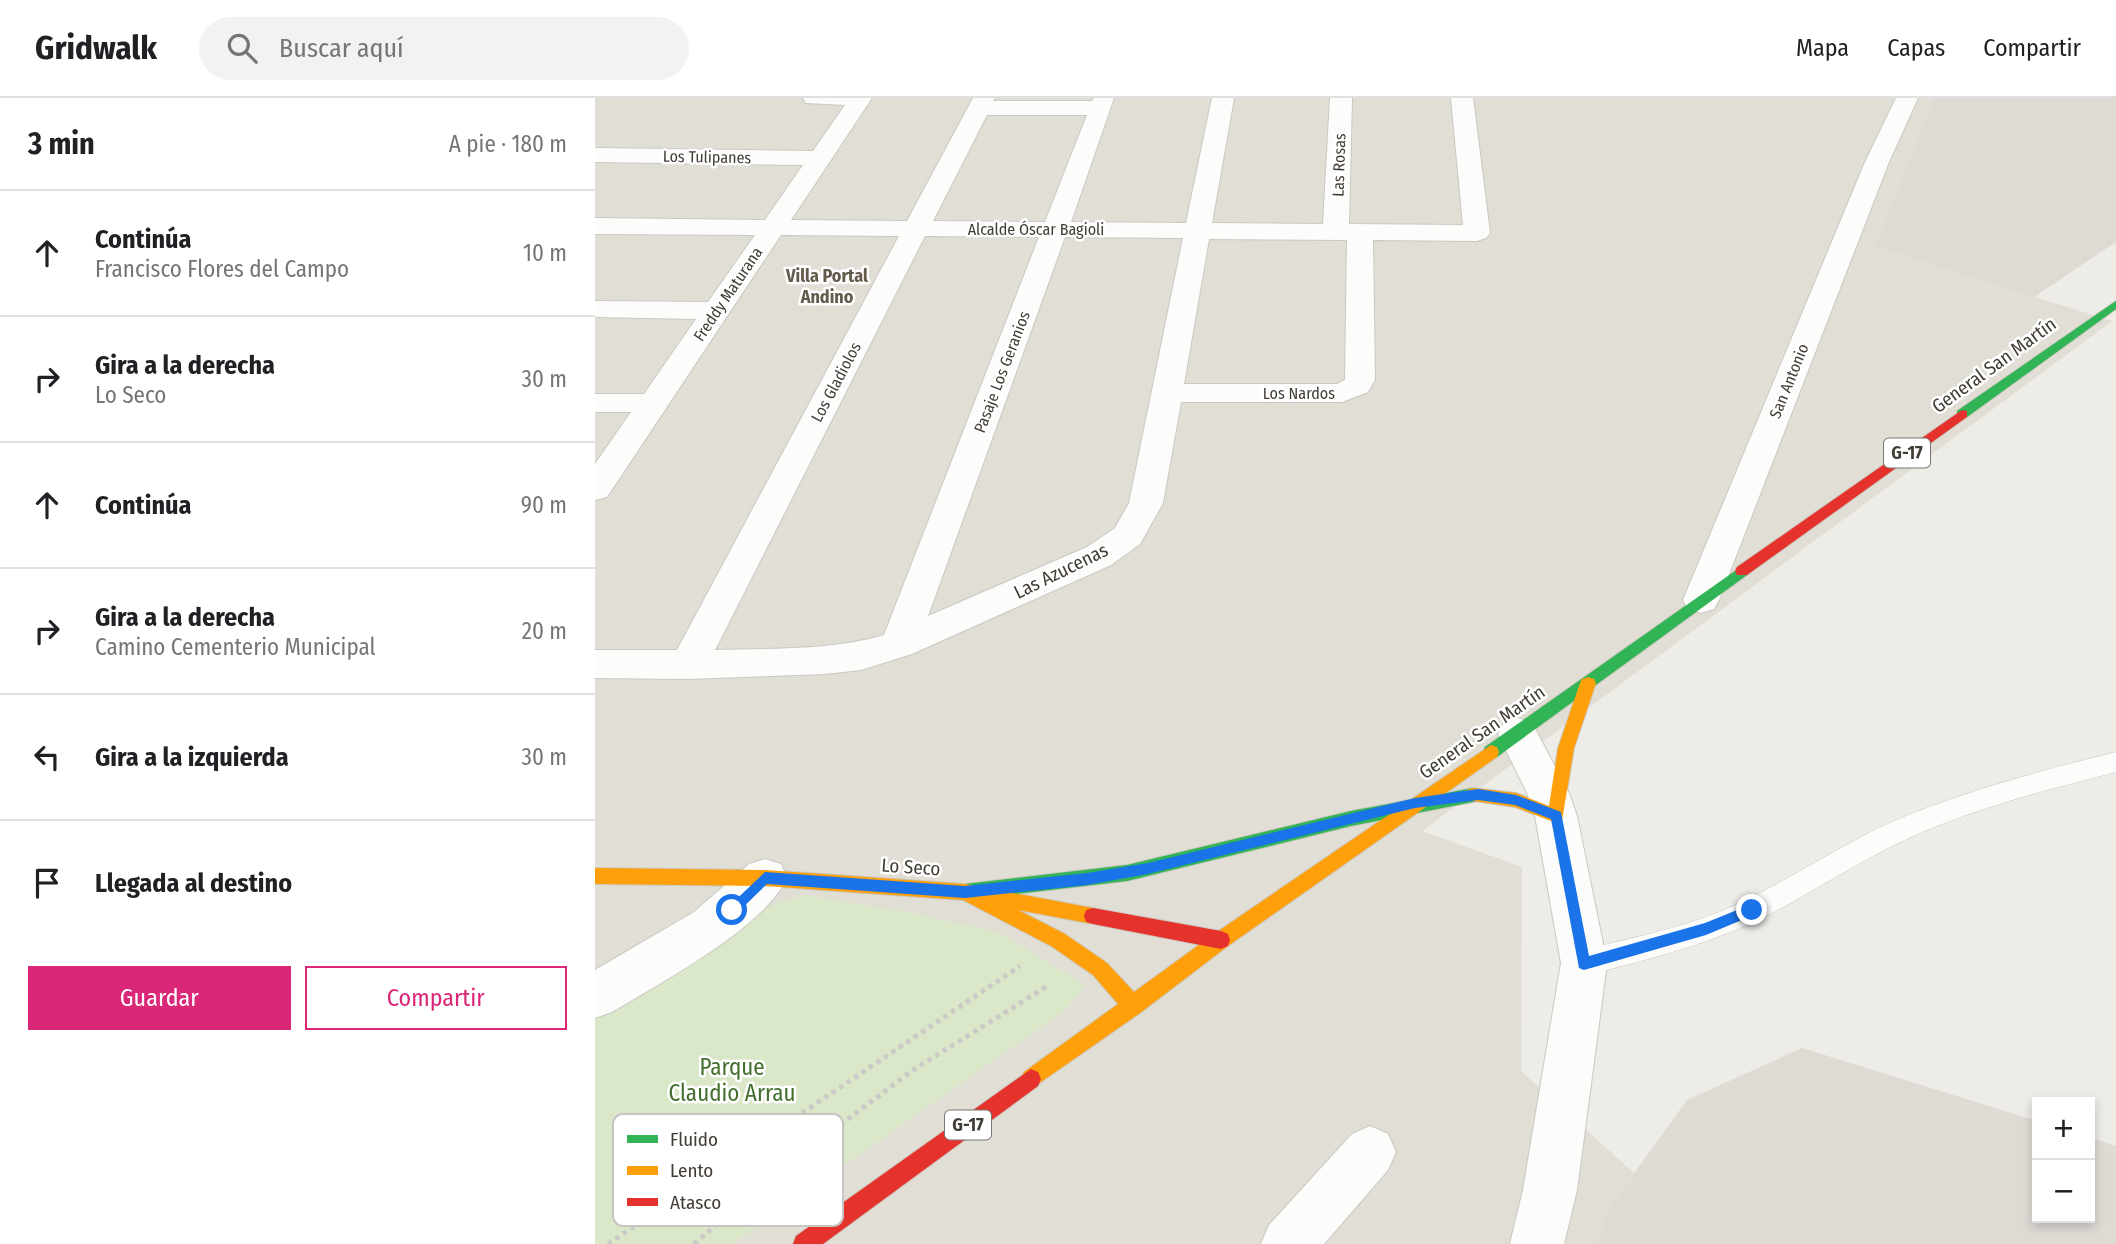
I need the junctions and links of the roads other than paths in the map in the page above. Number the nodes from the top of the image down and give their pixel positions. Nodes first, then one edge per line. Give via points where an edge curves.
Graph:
1 (814, 98) edge
2 (861, 98) edge
3 (1223, 98) edge
4 (1341, 98) edge
5 (1462, 98) edge
6 (1907, 98) edge
7 (981, 103) edge
8 (595, 155) edge
9 (820, 158) junction
10 (595, 226) edge
11 (773, 228) junction
12 (916, 229) junction
13 (1055, 230) junction
14 (1199, 230) junction
15 (1348, 232) junction
16 (2115, 306) edge
17 (595, 309) edge
18 (716, 311) junction
19 (1167, 393) junction
20 (595, 403) edge
21 (653, 403) junction
22 (595, 489) edge
23 (1701, 600) junction
24 (899, 644) junction
25 (595, 664) edge
26 (688, 665) junction
27 (1588, 683) junction
28 (1518, 734) junction
29 (2116, 762) edge
30 (1415, 803) junction
31 (1556, 816) junction
32 (595, 876) edge
33 (765, 878) junction
34 (965, 892) junction
35 (1221, 940) junction
36 (1584, 964) junction
37 (595, 996) edge
38 (1133, 1006) junction
39 (1370, 1152) dead end
40 (843, 1216) edge
41 (829, 1226) edge
42 (804, 1244) edge
43 (1288, 1244) edge
44 (1537, 1244) edge

1 - 2 street
2 - 9 street, Freddy Maturana
3 - 14 street, Las Azucenas
4 - 15 street, Las Rosas
5 - 15 street, Alcalde Óscar Bagioli via 1477,233
6 - 23 street, San Antonio
7 - 12 street, Los Gladiolos
7 - 13 street, Pasaje Los Geranios via 1102,104
8 - 9 street, Los Tulipanes
9 - 11 street, Freddy Maturana
10 - 11 street, Alcalde Óscar Bagioli
11 - 12 street, Alcalde Óscar Bagioli
11 - 18 street, Freddy Maturana
12 - 13 street, Alcalde Óscar Bagioli
12 - 26 street, Los Gladiolos
13 - 14 street, Alcalde Óscar Bagioli
13 - 24 street, Pasaje Los Geranios
14 - 15 street, Alcalde Óscar Bagioli
14 - 19 street, Las Azucenas
15 - 19 street, Los Nardos via 1357,386 1342,393
16 - 23 main road, General San Martín / G-17
17 - 18 street
18 - 21 street, Freddy Maturana
19 - 24 street, Las Azucenas via 1146,503 1128,536 1099,556
20 - 21 street
21 - 22 street, Freddy Maturana
23 - 27 main road, General San Martín / G-17
24 - 26 street, Las Azucenas via 861,656 825,660
25 - 26 street, Las Azucenas
27 - 28 main road, General San Martín / G-17
27 - 31 main road via 1566,748
28 - 30 main road, General San Martín / G-17
28 - 31 street
29 - 36 lane via 2011,788 1920,821 1850,853 1752,910 1706,929
30 - 31 main road via 1478,794 1516,800
30 - 34 main road via 1148,869
30 - 35 main road, General San Martín / G-17
31 - 36 street
32 - 33 main road, Lo Seco
33 - 34 main road, Lo Seco
33 - 37 street via 710,927
34 - 35 main road, Lo Seco
34 - 38 main road via 1058,940 1100,969
35 - 38 main road, General San Martín / G-17
36 - 44 street via 1550,1190
38 - 40 main road, General San Martín / G-17
39 - 43 street
41 - 42 main road, General San Martín / G-17

